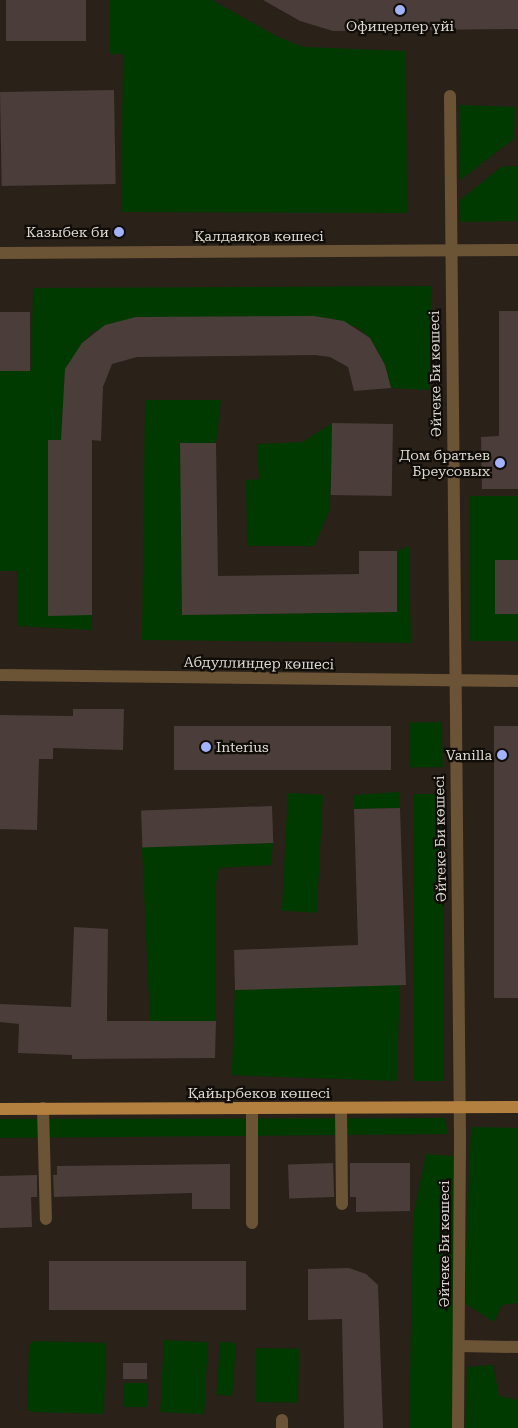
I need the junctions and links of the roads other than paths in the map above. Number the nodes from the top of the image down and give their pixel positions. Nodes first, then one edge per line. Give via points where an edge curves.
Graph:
1 (450, 96) dead end
2 (449, 250) junction
3 (518, 250) edge
4 (0, 252) edge
5 (0, 675) edge
6 (454, 681) junction
7 (518, 681) edge
8 (459, 1107) junction
9 (518, 1107) edge
10 (43, 1108) junction
11 (252, 1108) junction
12 (341, 1108) junction
13 (0, 1109) edge
14 (342, 1204) dead end
15 (46, 1219) dead end
16 (252, 1223) dead end
17 (459, 1346) junction
18 (518, 1347) edge
19 (458, 1428) edge

1 - 2 street, Әйтеке Би көшесі
2 - 3 street, Қалдаяқов көшесі
2 - 4 street, Қалдаяқов көшесі
2 - 6 street, Әйтеке Би көшесі
5 - 6 street, Абдуллиндер көшесі
6 - 7 street, Абдуллиндер көшесі
6 - 8 street, Әйтеке Би көшесі
8 - 9 main road, Қайырбеков көшесі
8 - 12 main road, Қайырбеков көшесі
8 - 17 street, Әйтеке Би көшесі
10 - 11 main road, Қайырбеков көшесі
10 - 13 main road, Қайырбеков көшесі
10 - 15 street
11 - 12 main road, Қайырбеков көшесі
11 - 16 street
12 - 14 street
17 - 18 street
17 - 19 street, Әйтеке Би көшесі

